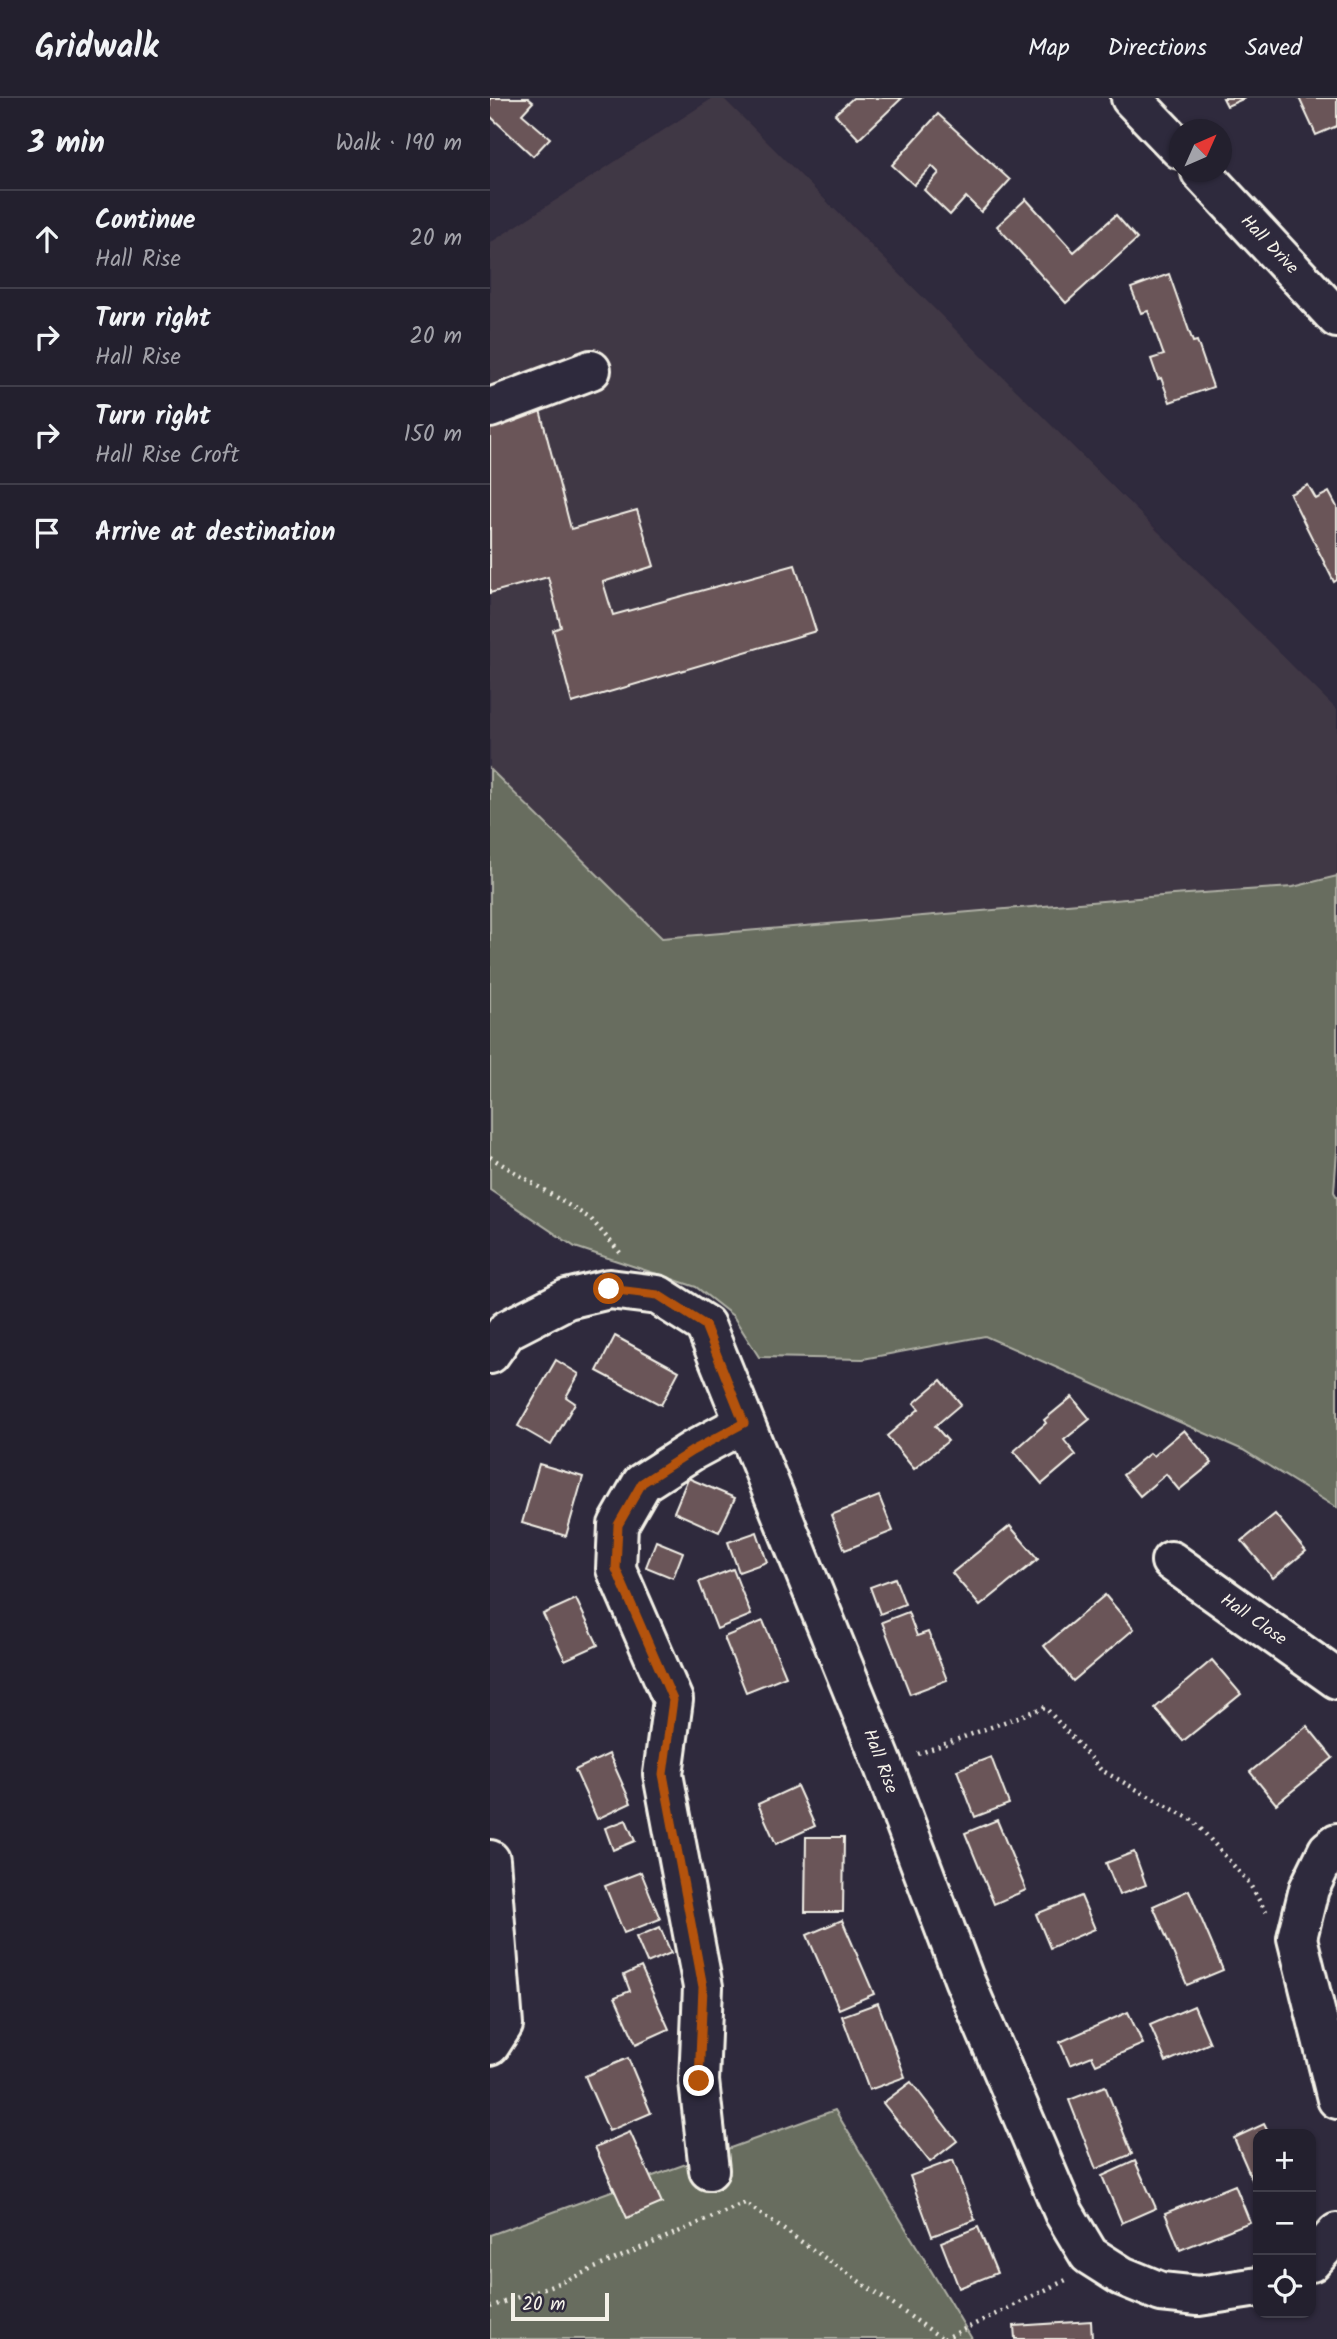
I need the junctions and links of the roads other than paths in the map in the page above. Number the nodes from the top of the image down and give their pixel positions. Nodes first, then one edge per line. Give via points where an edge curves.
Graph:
1 (1131, 98) edge
2 (1169, 138) edge
3 (1210, 182) edge
4 (1337, 317) edge
5 (592, 370) dead end
6 (490, 408) edge
7 (490, 1354) edge
8 (744, 1423) junction
9 (1171, 1561) dead end
10 (1337, 1679) edge
11 (1337, 1843) edge
12 (490, 1860) edge
13 (490, 2045) edge
14 (1337, 2099) edge
15 (709, 2170) dead end
16 (1337, 2233) edge
17 (1316, 2256) edge
18 (1253, 2288) edge

1 - 2 street
3 - 4 street, Hall Drive
5 - 6 street
7 - 8 street, Hall Rise via 507,1330 567,1299 609,1289 658,1295 705,1325
8 - 15 street via 642,1483 618,1525 616,1558 616,1569 673,1700 663,1774 703,1987 699,2081
8 - 18 street, Hall Rise via 884,1767 964,1979 1064,2213 1089,2255 1122,2276 1161,2292 1199,2296
9 - 10 street, Hall Close
11 - 14 street via 1328,1850 1309,1889 1297,1938
12 - 13 street via 503,2025
16 - 17 street

